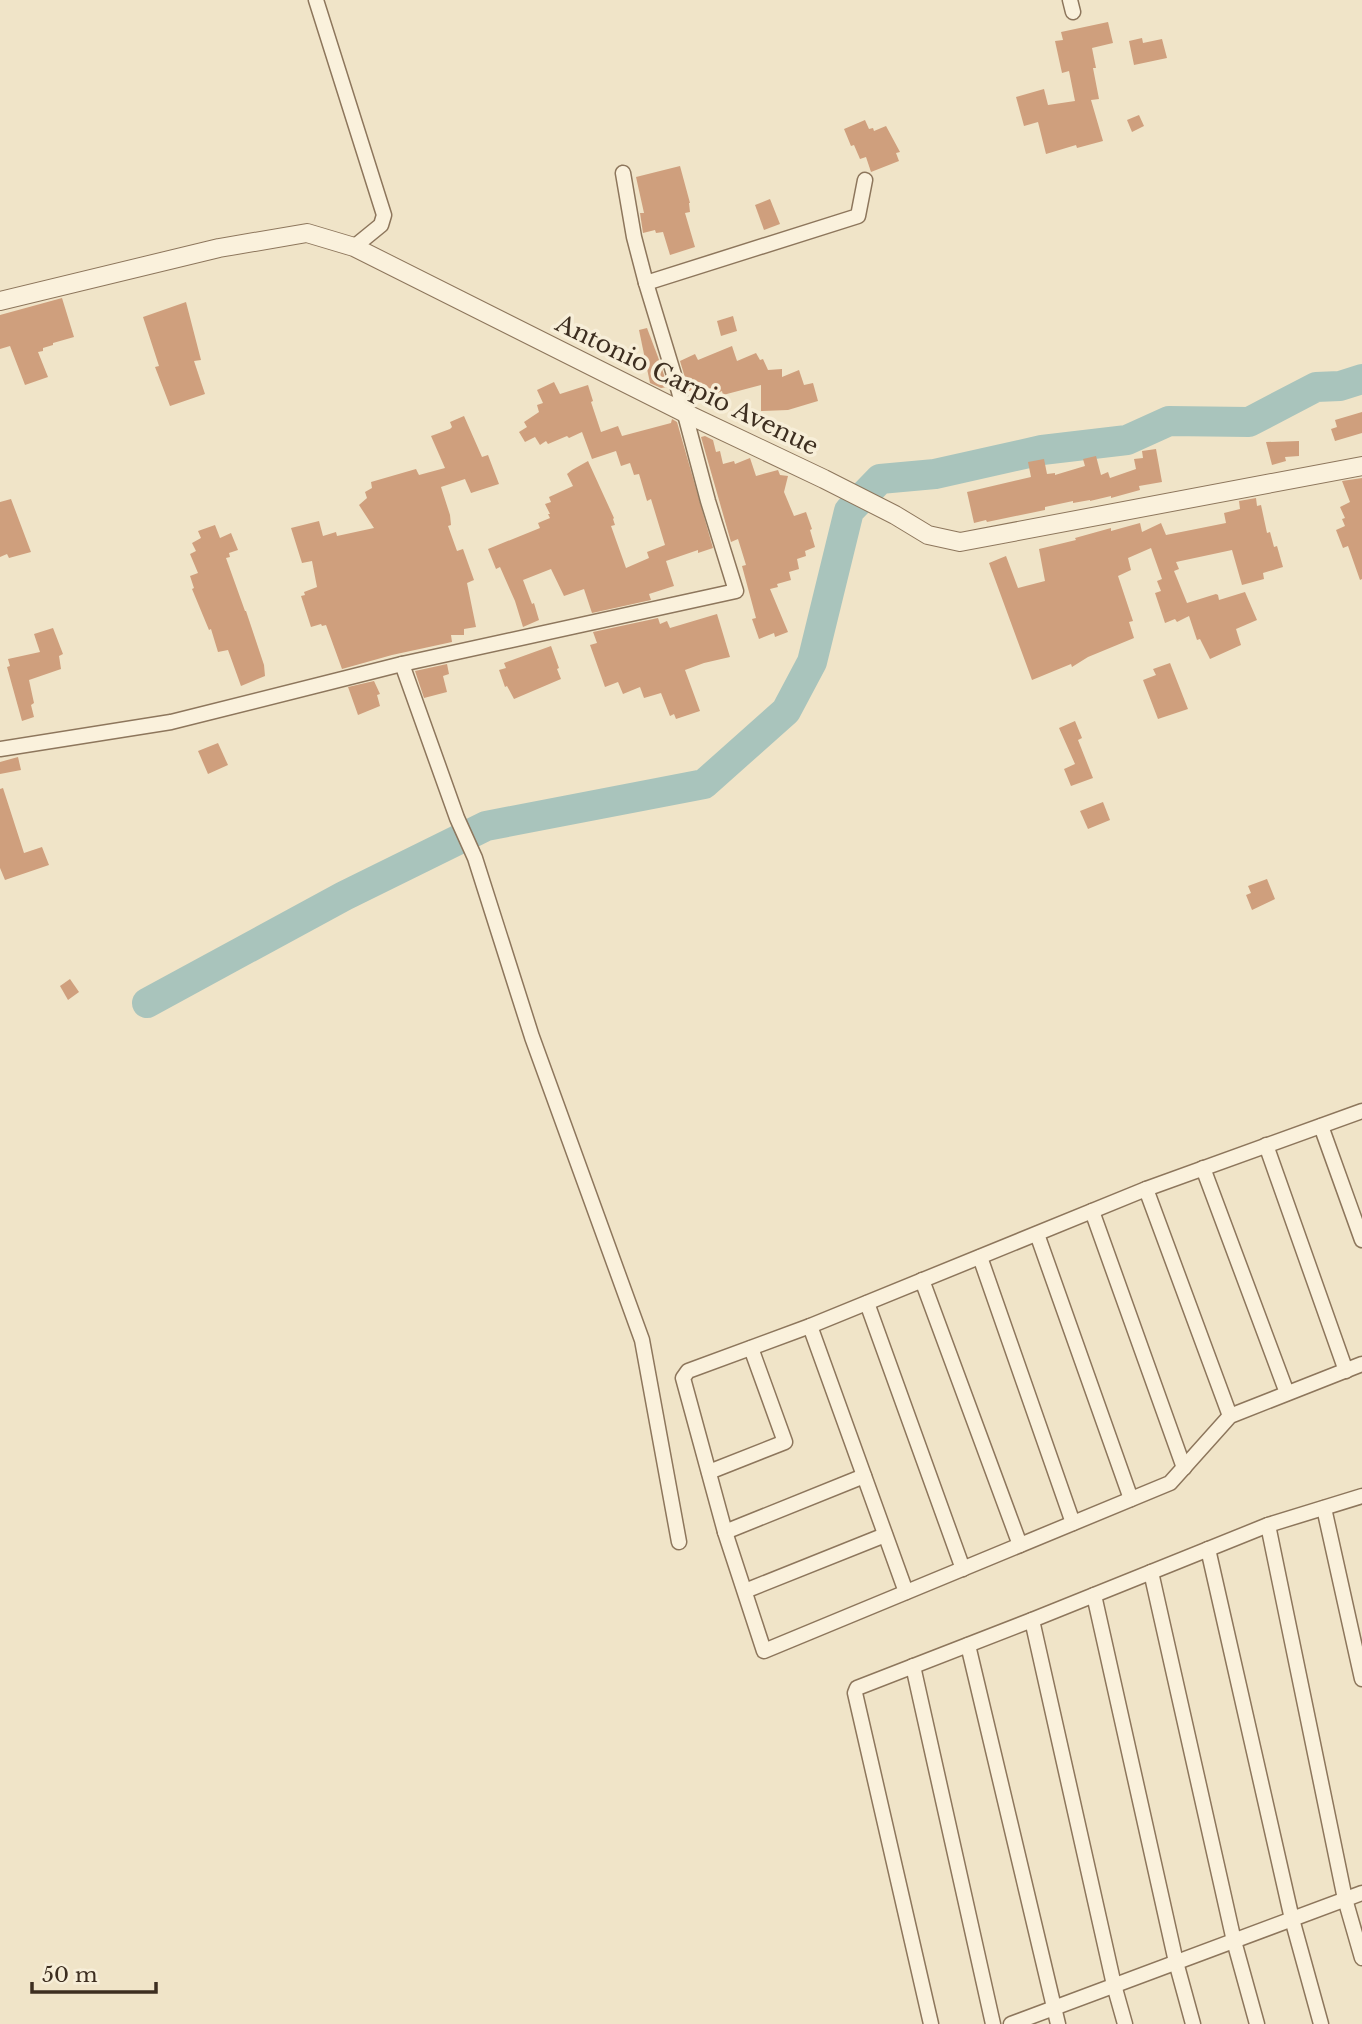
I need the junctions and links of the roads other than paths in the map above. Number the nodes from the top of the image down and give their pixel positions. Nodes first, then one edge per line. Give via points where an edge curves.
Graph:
1 (316, 0) edge
2 (623, 173) dead end
3 (865, 180) dead end
4 (354, 247) junction
5 (646, 282) junction
6 (0, 301) edge
7 (685, 413) junction
8 (1362, 466) edge
9 (402, 664) junction
10 (0, 749) edge
11 (1362, 1111) edge
12 (1321, 1126) junction
13 (1266, 1145) junction
14 (1203, 1168) junction
15 (1146, 1189) junction
16 (1092, 1211) junction
17 (1037, 1234) junction
18 (1362, 1240) edge
19 (980, 1257) junction
20 (922, 1280) junction
21 (867, 1303) junction
22 (810, 1326) junction
23 (751, 1348) junction
24 (1362, 1364) edge
25 (1346, 1371) junction
26 (1287, 1394) junction
27 (1230, 1416) junction
28 (1184, 1468) junction
29 (709, 1472) junction
30 (864, 1476) junction
31 (1362, 1496) edge
32 (1131, 1499) junction
33 (1324, 1508) junction
34 (1073, 1523) junction
35 (1268, 1525) junction
36 (725, 1532) junction
37 (885, 1535) junction
38 (679, 1542) dead end
39 (1020, 1545) junction
40 (1208, 1549) junction
41 (963, 1569) junction
42 (1151, 1572) junction
43 (745, 1591) junction
44 (906, 1592) junction
45 (1094, 1595) junction
46 (1032, 1620) junction
47 (968, 1644) junction
48 (913, 1665) junction
49 (1362, 1679) edge
50 (1362, 1893) edge
51 (1345, 1899) junction
52 (1292, 1919) junction
53 (1234, 1941) junction
54 (1362, 1958) edge
55 (1176, 1962) junction
56 (1114, 1985) junction
57 (1053, 2008) junction
58 (931, 2024) edge
59 (993, 2024) edge
60 (1011, 2024) edge
61 (1058, 2024) edge
62 (1125, 2024) edge
63 (1193, 2024) edge
64 (1257, 2024) edge
65 (1321, 2024) edge

1 - 4 street via 384,215 381,225
2 - 5 street
3 - 5 street via 858,216
4 - 6 street, Antonio Carpio Avenue via 307,233 219,248
4 - 7 street, Antonio Carpio Avenue
5 - 7 street
7 - 8 street, Antonio Carpio Avenue via 824,479 928,536 960,542
7 - 9 street via 736,591
9 - 10 street via 171,722
9 - 38 street via 475,858 532,1037 642,1340
11 - 12 street
12 - 13 street
12 - 18 street
13 - 14 street
13 - 25 street
14 - 15 street
14 - 26 street
15 - 16 street
15 - 27 street
16 - 17 street
16 - 28 street
17 - 19 street
17 - 32 street
19 - 20 street
19 - 34 street
20 - 21 street
20 - 39 street
21 - 22 street
21 - 41 street
22 - 23 street
22 - 30 street
23 - 29 street via 688,1371 683,1378
23 - 29 street via 786,1442
24 - 25 street
25 - 26 street
26 - 27 street
27 - 28 street
28 - 32 street via 1170,1483
29 - 36 street
30 - 36 street
30 - 37 street
31 - 33 street
32 - 34 street
33 - 35 street
33 - 49 street
34 - 39 street
35 - 40 street
35 - 51 street
36 - 43 street
37 - 43 street
37 - 44 street
39 - 41 street
40 - 42 street
40 - 52 street
41 - 44 street
42 - 45 street
42 - 53 street
43 - 44 street via 764,1651
45 - 46 street
45 - 55 street
46 - 47 street
46 - 56 street
47 - 48 street
47 - 57 street
48 - 58 street via 860,1685 855,1693
48 - 59 street
50 - 51 street
51 - 52 street
51 - 54 street
52 - 53 street
52 - 65 street
53 - 55 street
53 - 64 street
55 - 56 street
55 - 63 street
56 - 57 street
56 - 62 street
57 - 60 street
57 - 61 street

